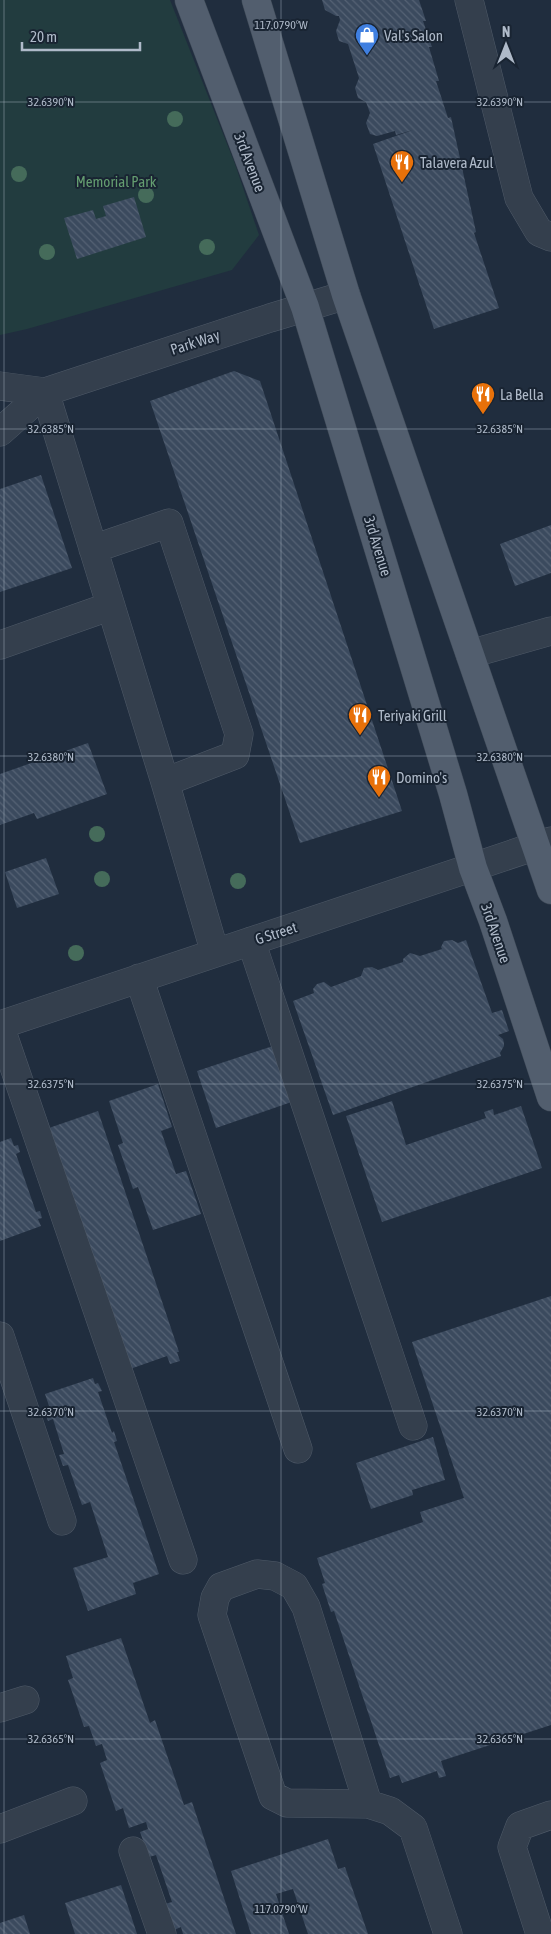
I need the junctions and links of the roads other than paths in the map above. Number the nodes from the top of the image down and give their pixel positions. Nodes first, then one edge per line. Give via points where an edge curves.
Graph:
1 (189, 0) edge
2 (256, 0) edge
3 (469, 0) edge
4 (551, 237) edge
5 (346, 295) junction
6 (305, 306) junction
7 (0, 386) edge
8 (45, 392) junction
9 (0, 432) edge
10 (93, 549) junction
11 (111, 606) junction
12 (551, 631) edge
13 (0, 645) edge
14 (470, 654) junction
15 (165, 782) junction
16 (543, 844) edge
17 (473, 868) junction
18 (551, 890) edge
19 (251, 941) junction
20 (215, 954) junction
21 (139, 978) junction
22 (0, 1025) edge
23 (551, 1097) edge
24 (0, 1336) edge
25 (413, 1426) dead end
26 (298, 1449) dead end
27 (62, 1521) dead end
28 (183, 1560) dead end
29 (73, 1801) dead end
30 (368, 1804) junction
31 (551, 1815) edge
32 (0, 1829) edge
33 (133, 1851) dead end
34 (162, 1934) edge
35 (448, 1934) edge
36 (540, 1934) edge

1 - 6 main road, 3rd Avenue
2 - 5 main road
3 - 4 street via 519,198 539,232
5 - 6 street, Park Way
5 - 14 main road
6 - 8 street, Park Way
6 - 17 main road, 3rd Avenue
7 - 8 street, Park Way
8 - 9 street, Park Way
8 - 10 street
10 - 11 street
10 - 15 street via 169,523 240,734 235,755
11 - 13 street
11 - 15 street
12 - 14 street
14 - 16 main road
15 - 20 street
16 - 17 street, G Street
16 - 18 main road
17 - 19 street, G Street
17 - 23 main road, 3rd Avenue
19 - 20 street, G Street
19 - 25 street
20 - 21 street, G Street
21 - 22 street, G Street
21 - 26 street
22 - 28 street
24 - 27 street
29 - 32 street
30 - 30 street via 306,1607 294,1586 275,1576 257,1574 221,1587 212,1616 273,1796 287,1803
30 - 35 street via 390,1811 413,1828
31 - 36 street via 520,1826 512,1847
33 - 34 street

